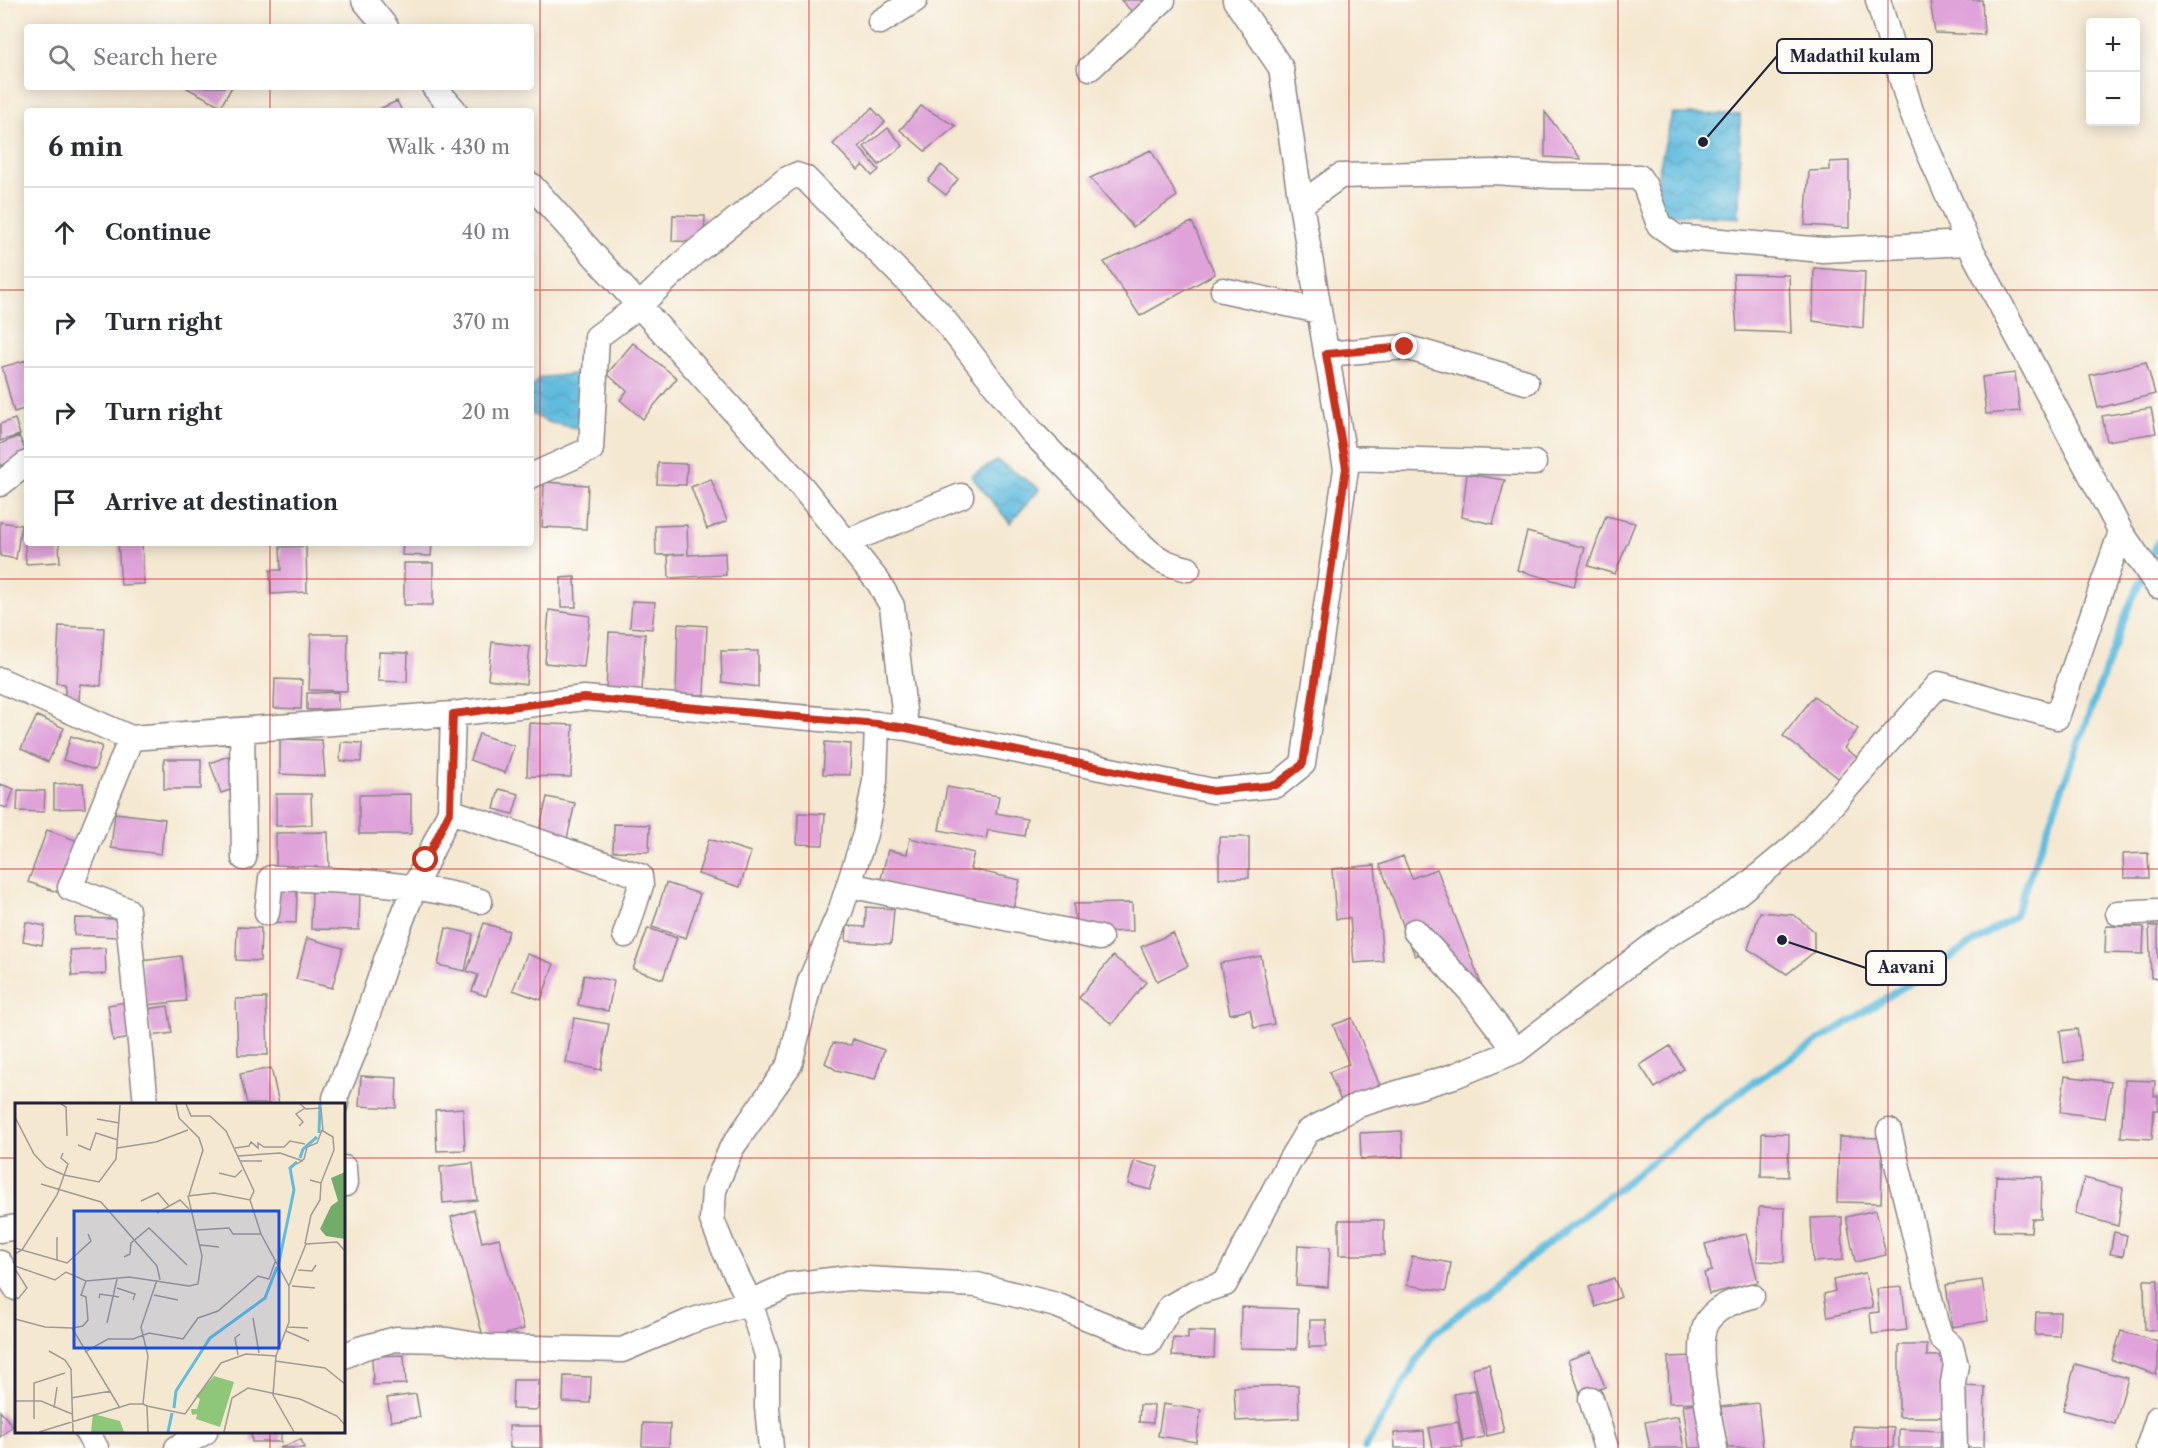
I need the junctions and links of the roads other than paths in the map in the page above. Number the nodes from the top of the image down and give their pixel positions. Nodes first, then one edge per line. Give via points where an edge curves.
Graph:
1 (364, 0) edge
2 (915, 0) edge
3 (1163, 0) edge
4 (1235, 0) edge
5 (1878, 0) edge
6 (880, 22) dead end
7 (384, 24) edge
8 (1090, 68) dead end
9 (437, 90) edge
10 (452, 108) edge
11 (534, 188) edge
12 (1301, 204) junction
13 (1968, 243) junction
14 (1223, 290) dead end
15 (640, 305) junction
16 (1319, 311) junction
17 (1326, 354) junction
18 (1526, 382) dead end
19 (1344, 458) junction
20 (1534, 463) dead end
21 (24, 466) edge
22 (534, 475) edge
23 (0, 484) edge
24 (961, 496) dead end
25 (2125, 538) junction
26 (846, 542) junction
27 (1170, 563) dead end
28 (2158, 586) edge
29 (0, 680) edge
30 (453, 714) junction
31 (877, 724) junction
32 (906, 728) junction
33 (242, 730) junction
34 (131, 738) junction
35 (450, 811) junction
36 (243, 858) dead end
37 (849, 885) junction
38 (414, 888) junction
39 (480, 901) dead end
40 (2158, 911) edge
41 (267, 913) dead end
42 (2118, 913) dead end
43 (1415, 932) dead end
44 (625, 935) dead end
45 (1100, 938) dead end
46 (1516, 1051) junction
47 (330, 1102) edge
48 (146, 1103) edge
49 (1889, 1131) dead end
50 (15, 1227) edge
51 (0, 1230) edge
52 (0, 1263) edge
53 (15, 1286) edge
54 (1752, 1296) dead end
55 (750, 1302) junction
56 (345, 1356) edge
57 (1591, 1399) dead end
58 (2158, 1418) edge
59 (88, 1433) edge
60 (202, 1433) edge
61 (96, 1448) edge
62 (177, 1448) edge
63 (771, 1448) edge
64 (1606, 1448) edge
65 (1715, 1448) edge
66 (1954, 1448) edge
67 (2148, 1448) edge

1 - 7 street
2 - 6 street
3 - 8 street
4 - 12 street via 1281,68
5 - 13 street via 1911,111
9 - 10 street
11 - 15 street
12 - 13 street via 1340,176 1493,172 1639,177 1659,225 1676,237 1823,250
12 - 16 street
13 - 25 street
14 - 16 street
15 - 22 street via 597,337 591,449
15 - 26 street
15 - 27 street via 693,254 787,179 803,176 938,312 1032,432
16 - 17 street
17 - 18 street via 1405,347
17 - 19 street
19 - 20 street
19 - 32 street via 1346,468 1303,764 1276,785 1213,791
21 - 23 street
24 - 26 street
25 - 28 street
25 - 46 street via 2057,717 1939,684 1797,844 1738,893 1661,939
26 - 32 street via 892,606
29 - 34 street
30 - 31 street via 584,698
30 - 33 street
30 - 35 street
31 - 32 street
31 - 37 street via 875,781 865,834
33 - 34 street
33 - 36 street
34 - 48 street via 70,888 127,910
35 - 38 street
35 - 44 street via 640,876 641,885
37 - 45 street
37 - 55 street via 810,981 790,1064 731,1149 714,1190 712,1220
38 - 39 street
38 - 41 street via 347,880 271,878
38 - 47 street via 359,1040
40 - 42 street
43 - 46 street via 1471,992
46 - 55 street via 1454,1076 1358,1105 1307,1132 1225,1284 1194,1293 1170,1307 1149,1343 1056,1305 977,1285 848,1278 789,1285
49 - 66 street via 1933,1312 1941,1337 1954,1352
50 - 51 street
52 - 53 street
54 - 65 street via 1725,1304 1707,1321 1702,1338
55 - 56 street via 688,1322 622,1350 488,1347 447,1340 396,1339
55 - 63 street via 767,1355
57 - 64 street
58 - 67 street
59 - 61 street
60 - 62 street

